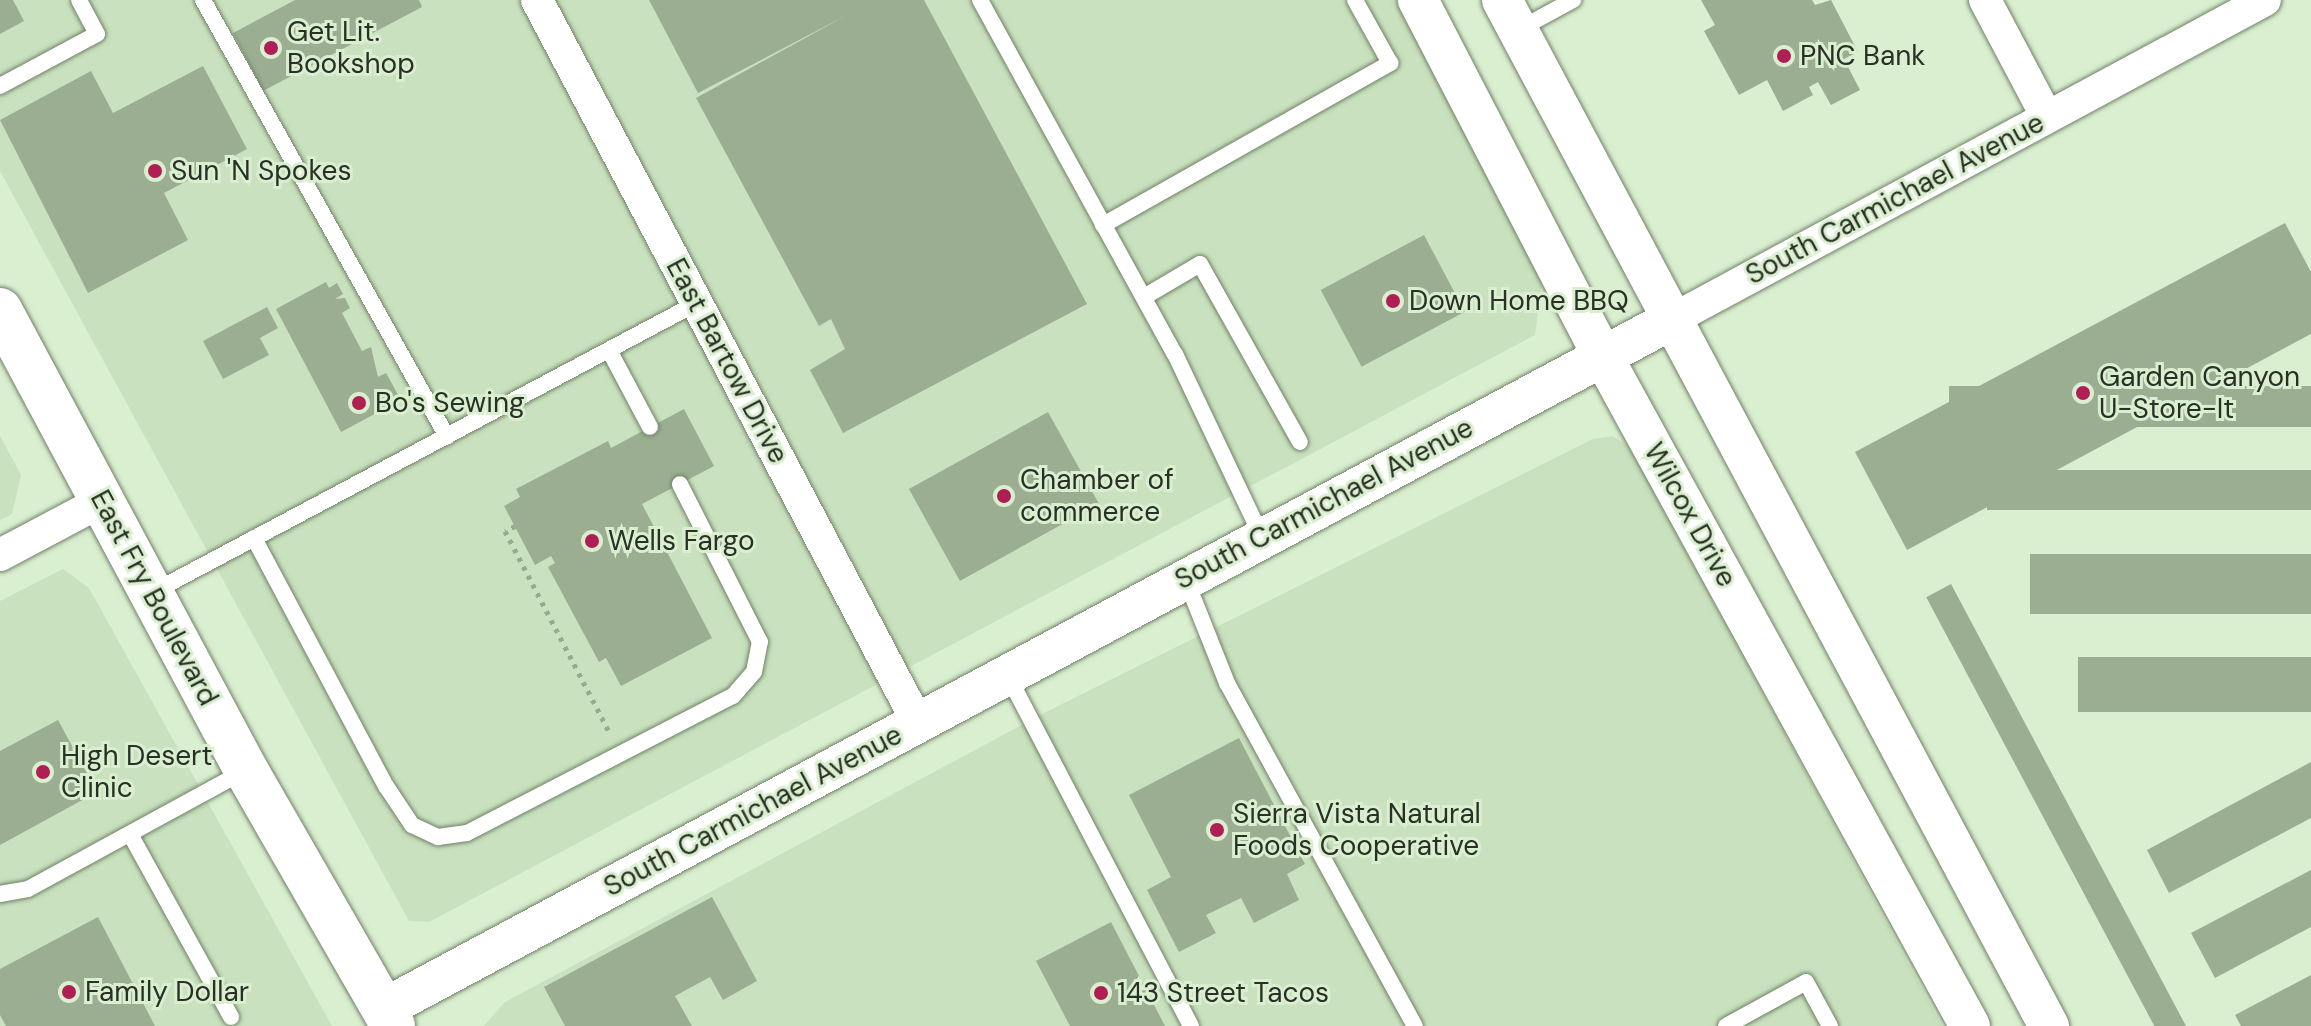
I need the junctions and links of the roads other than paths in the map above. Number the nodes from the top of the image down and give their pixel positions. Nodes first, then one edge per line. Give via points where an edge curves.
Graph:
1 (79, 0) edge
2 (203, 0) edge
3 (537, 0) edge
4 (980, 0) edge
5 (1355, 0) edge
6 (1418, 0) edge
7 (1573, 0) edge
8 (1985, 0) edge
9 (2265, 0) edge
10 (1510, 15) edge
11 (0, 86) edge
12 (2047, 117) junction
13 (1103, 225) junction
14 (1144, 297) junction
15 (697, 303) junction
16 (0, 310) edge
17 (1675, 318) junction
18 (609, 350) junction
19 (1602, 355) junction
20 (650, 427) dead end
21 (447, 436) junction
22 (1300, 442) dead end
23 (680, 484) dead end
24 (102, 501) junction
25 (1262, 537) junction
26 (254, 538) junction
27 (0, 555) edge
28 (1185, 579) junction
29 (151, 593) junction
30 (1007, 675) junction
31 (918, 723) junction
32 (246, 770) junction
33 (130, 834) junction
34 (0, 894) edge
35 (231, 1017) dead end
36 (388, 1018) edge
37 (1191, 1026) edge
38 (1415, 1026) edge
39 (1726, 1026) edge
40 (1830, 1026) edge
41 (1970, 1026) edge
42 (2049, 1026) edge

1 - 11 lane via 97,34
2 - 21 lane
3 - 15 street, East Bartow Drive
4 - 13 lane
5 - 13 lane via 1390,63
6 - 19 street, Wilcox Drive
7 - 10 lane
8 - 12 street
9 - 12 street, South Carmichael Avenue
10 - 17 street
12 - 17 street, South Carmichael Avenue
13 - 14 lane
14 - 22 lane via 1200,264
14 - 25 lane
15 - 18 lane
15 - 31 street, East Bartow Drive
16 - 24 main road, East Fry Boulevard
17 - 19 street, South Carmichael Avenue
17 - 42 street
18 - 20 lane
18 - 21 lane
19 - 25 street, South Carmichael Avenue
19 - 41 street, Wilcox Drive
21 - 26 lane
23 - 26 lane via 760,642 754,672 733,696 467,833 438,837 412,825 386,786
24 - 27 street
24 - 29 main road, East Fry Boulevard
25 - 28 street, South Carmichael Avenue
26 - 29 lane
28 - 30 street, South Carmichael Avenue
28 - 38 lane via 1227,683
29 - 32 main road, East Fry Boulevard
30 - 31 street, South Carmichael Avenue
30 - 37 lane
31 - 36 street, South Carmichael Avenue
32 - 33 lane
32 - 36 main road, East Fry Boulevard
33 - 34 lane via 28,889
33 - 35 lane
39 - 40 lane via 1806,982

